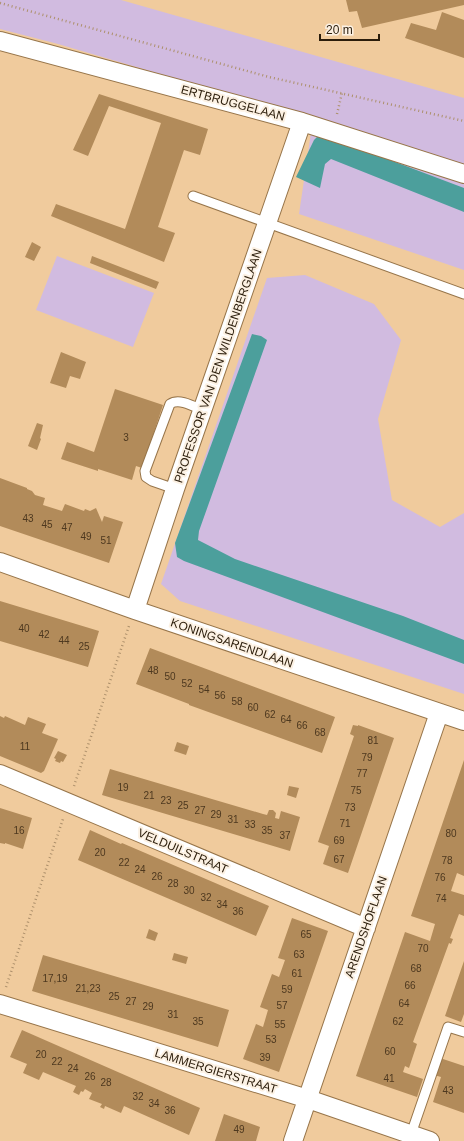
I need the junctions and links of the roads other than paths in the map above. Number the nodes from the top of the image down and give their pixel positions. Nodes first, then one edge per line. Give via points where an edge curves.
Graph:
1 (0, 41) edge
2 (302, 122) junction
3 (464, 174) edge
4 (193, 196) dead end
5 (267, 222) junction
6 (464, 294) edge
7 (202, 410) junction
8 (175, 489) junction
9 (0, 562) edge
10 (135, 610) junction
11 (439, 713) junction
12 (464, 721) edge
13 (0, 774) edge
14 (366, 928) junction
15 (0, 1004) edge
16 (464, 1032) edge
17 (308, 1099) junction
18 (410, 1138) edge
19 (293, 1141) edge
20 (430, 1141) edge

1 - 2 street, ERTBRUGGELAAN
2 - 3 street, ERTBRUGGELAAN
2 - 5 street, PROFESSOR VAN DEN WILDENBERGLAAN
4 - 5 lane
5 - 6 lane
5 - 7 street, PROFESSOR VAN DEN WILDENBERGLAAN
7 - 8 street, PROFESSOR VAN DEN WILDENBERGLAAN
7 - 8 lane via 180,402 170,404 145,471 146,477 152,481
8 - 10 street, PROFESSOR VAN DEN WILDENBERGLAAN
9 - 10 street, KONINGSARENDLAAN
10 - 11 street, KONINGSARENDLAAN
11 - 12 street, KONINGSARENDLAAN
11 - 14 street, ARENDSHOFLAAN
13 - 14 street, VELDUILSTRAAT
14 - 17 street, ARENDSHOFLAAN
15 - 17 street, LAMMERGIERSTRAAT
16 - 18 lane via 448,1027
17 - 18 street, LAMMERGIERSTRAAT
17 - 19 street, ARENDSHOFLAAN
18 - 20 street, LAMMERGIERSTRAAT

